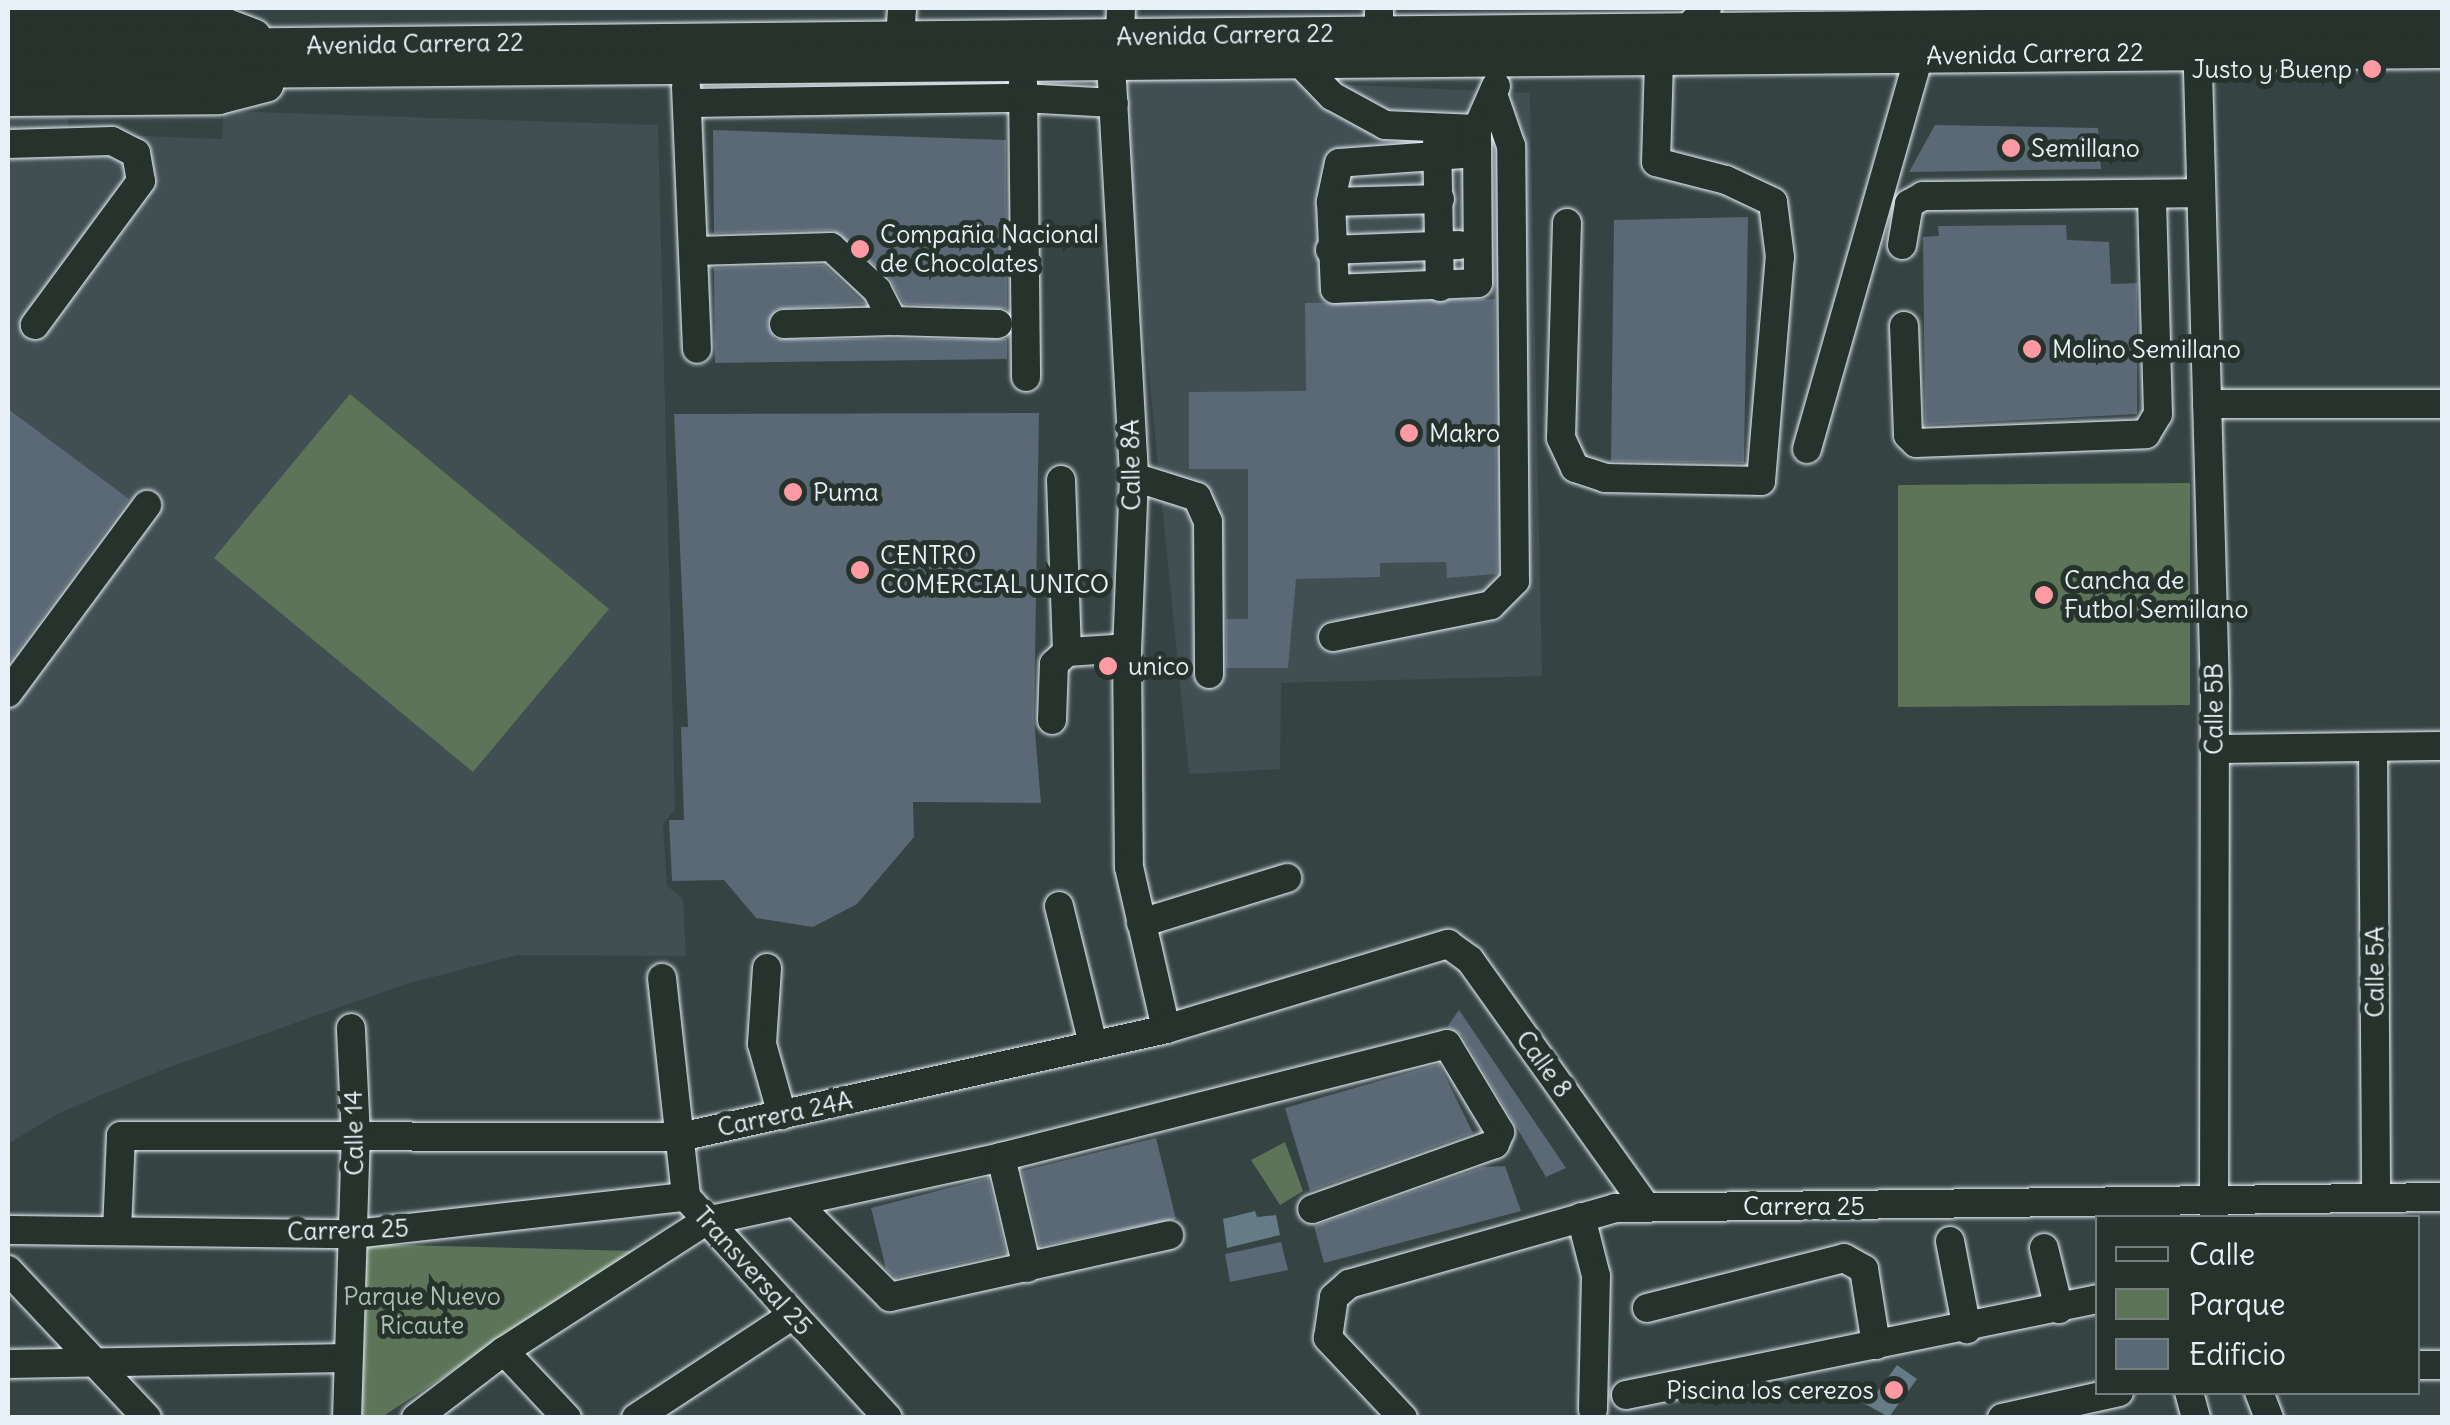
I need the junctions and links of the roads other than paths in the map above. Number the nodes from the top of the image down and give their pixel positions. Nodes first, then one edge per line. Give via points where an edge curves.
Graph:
1 (2112, 14) edge
2 (8, 15) edge
3 (1884, 18) edge
4 (1610, 19) edge
5 (1696, 19) edge
6 (1379, 20) edge
7 (2434, 25) edge
8 (1117, 35) edge
9 (2197, 36) junction
10 (903, 37) edge
11 (1919, 55) junction
12 (284, 58) junction
13 (1659, 58) junction
14 (1505, 59) junction
15 (22, 60) edge
16 (1298, 61) junction
17 (680, 66) junction
18 (1023, 81) junction
19 (1493, 94) junction
20 (8, 98) edge
21 (908, 101) junction
22 (692, 103) junction
23 (1114, 103) junction
24 (1477, 141) junction
25 (1437, 142) junction
26 (8, 144) edge
27 (2202, 193) junction
28 (2152, 198) junction
29 (1440, 199) junction
30 (1332, 202) junction
31 (1567, 223) dead end
32 (1478, 244) junction
33 (1902, 244) dead end
34 (1441, 246) junction
35 (1330, 250) junction
36 (696, 251) junction
37 (1440, 287) junction
38 (893, 322) junction
39 (784, 324) dead end
40 (998, 324) dead end
41 (35, 325) dead end
42 (1904, 326) dead end
43 (697, 349) dead end
44 (1026, 377) dead end
45 (2207, 404) junction
46 (2442, 404) edge
47 (1807, 449) dead end
48 (1134, 478) junction
49 (1062, 480) dead end
50 (147, 505) dead end
51 (1333, 637) dead end
52 (1126, 648) junction
53 (1067, 652) junction
54 (1208, 674) dead end
55 (8, 693) edge
56 (1052, 720) dead end
57 (2442, 746) edge
58 (2374, 747) junction
59 (2215, 749) junction
60 (1286, 878) dead end
61 (1059, 906) dead end
62 (1141, 923) junction
63 (1430, 945) joint
64 (767, 968) dead end
65 (662, 978) dead end
66 (350, 1028) dead end
67 (1166, 1029) junction
68 (1093, 1044) junction
69 (782, 1115) junction
70 (356, 1136) junction
71 (680, 1136) junction
72 (1001, 1157) junction
73 (686, 1197) junction
74 (2376, 1198) junction
75 (2442, 1198) edge
76 (796, 1203) junction
77 (1644, 1205) junction
78 (2213, 1208) edge
79 (1312, 1209) dead end
80 (1581, 1217) junction
81 (706, 1222) junction
82 (8, 1230) edge
83 (117, 1231) junction
84 (354, 1234) junction
85 (1169, 1236) dead end
86 (1950, 1241) dead end
87 (2044, 1248) dead end
88 (1027, 1268) junction
89 (8, 1270) edge
90 (2095, 1300) edge
91 (1647, 1308) dead end
92 (2059, 1309) junction
93 (793, 1315) junction
94 (1967, 1329) junction
95 (1876, 1345) junction
96 (504, 1351) junction
97 (348, 1358) junction
98 (93, 1360) junction
99 (8, 1364) edge
100 (2105, 1395) edge
101 (1626, 1396) dead end
102 (1594, 1410) dead end
103 (874, 1413) edge
104 (147, 1418) edge
105 (347, 1418) edge
106 (416, 1418) edge
107 (568, 1418) edge
108 (636, 1418) edge
109 (1403, 1418) edge
110 (2002, 1418) edge

1 - 3 main road, Avenida Carrera 22
1 - 9 main road, Avenida Carrera 22
2 - 12 main road via 216,22
3 - 5 main road, Avenida Carrera 22
4 - 5 main road, Avenida Carrera 22
4 - 6 main road, Avenida Carrera 22
6 - 8 main road, Avenida Carrera 22
7 - 9 main road, Avenida Carrera 22
8 - 10 main road, Avenida Carrera 22
8 - 16 main road, Avenida Carrera 22
8 - 18 main road, Avenida Carrera 22
8 - 23 street, Calle 8A
9 - 11 main road, Avenida Carrera 22
9 - 27 street, Calle 5B
10 - 12 main road, Avenida Carrera 22
10 - 17 main road, Avenida Carrera 22
10 - 18 main road, Avenida Carrera 22
10 - 21 street
11 - 13 main road, Avenida Carrera 22
11 - 47 street
12 - 15 main road, Avenida Carrera 22
12 - 17 main road, Avenida Carrera 22
12 - 20 main road via 218,96
13 - 14 main road, Avenida Carrera 22
13 - 31 street via 1656,162 1726,180 1773,202 1780,257 1758,483 1604,478 1575,468 1561,438
14 - 16 main road, Avenida Carrera 22
14 - 19 street
16 - 25 street via 1332,96 1376,121
17 - 22 street
18 - 21 street
18 - 23 street
18 - 44 street
19 - 24 street
19 - 51 street via 1511,146 1516,581 1490,605
21 - 22 street
22 - 36 street
23 - 48 street, Calle 8A
24 - 25 street
24 - 32 street
25 - 29 street
25 - 30 street via 1347,158 1334,170
26 - 41 street via 112,140 136,153 142,181
27 - 28 street
27 - 45 street, Calle 5B
28 - 33 street via 1923,196 1909,204
28 - 42 street via 2158,414 2146,434 1916,443 1908,435
29 - 30 street
29 - 34 street
30 - 35 street
32 - 34 street
32 - 37 street via 1478,283
34 - 35 street
34 - 37 street
35 - 37 street via 1332,284 1341,291
36 - 38 street via 831,247 877,290
36 - 43 street
38 - 39 street
38 - 40 street
45 - 46 street
45 - 59 street, Calle 5B
48 - 52 street, Calle 8A
48 - 54 street via 1196,497 1208,522
49 - 53 street
50 - 55 street
52 - 53 street
52 - 62 street, Calle 8A via 1130,867
53 - 56 street via 1054,664
57 - 58 street
58 - 59 street
58 - 74 street, Calle 5A
59 - 78 street, Calle 5B
60 - 62 street
61 - 68 street
62 - 67 street, Calle 8A
63 - 67 street, Carrera 24A
63 - 77 street, Calle 8 via 1448,944 1470,960
64 - 69 street via 762,1044
65 - 71 street, Transversal 25
66 - 70 street, Calle 14
67 - 68 street, Carrera 24A
68 - 69 street, Carrera 24A
69 - 71 street, Carrera 24A
70 - 71 street, Carrera 24A
70 - 83 street, Carrera 24A via 121,1136
70 - 84 street, Calle 14
71 - 73 street, Transversal 25
72 - 76 street
72 - 79 street via 1447,1044 1500,1132 1495,1144
72 - 88 street
73 - 81 street, Transversal 25
73 - 84 street, Carrera 25
74 - 75 street, Carrera 25
74 - 78 street, Carrera 25
76 - 81 street
76 - 88 street via 890,1297
77 - 78 street, Carrera 25
77 - 80 street, Carrera 25
80 - 102 street via 1596,1276
80 - 109 street, Carrera 25 via 1350,1284 1334,1297 1328,1338
81 - 93 street, Transversal 25
81 - 96 street
82 - 83 street, Carrera 25
83 - 84 street, Carrera 25
84 - 97 street, Calle 14
85 - 88 street
86 - 94 street
87 - 92 street
89 - 98 street
90 - 92 street
91 - 95 street via 1844,1258 1864,1270
92 - 94 street
93 - 103 street, Transversal 25
93 - 108 street
94 - 95 street
95 - 101 street
96 - 106 street
96 - 107 street
97 - 98 street
97 - 105 street, Calle 14
98 - 99 street
98 - 104 street
100 - 110 street

